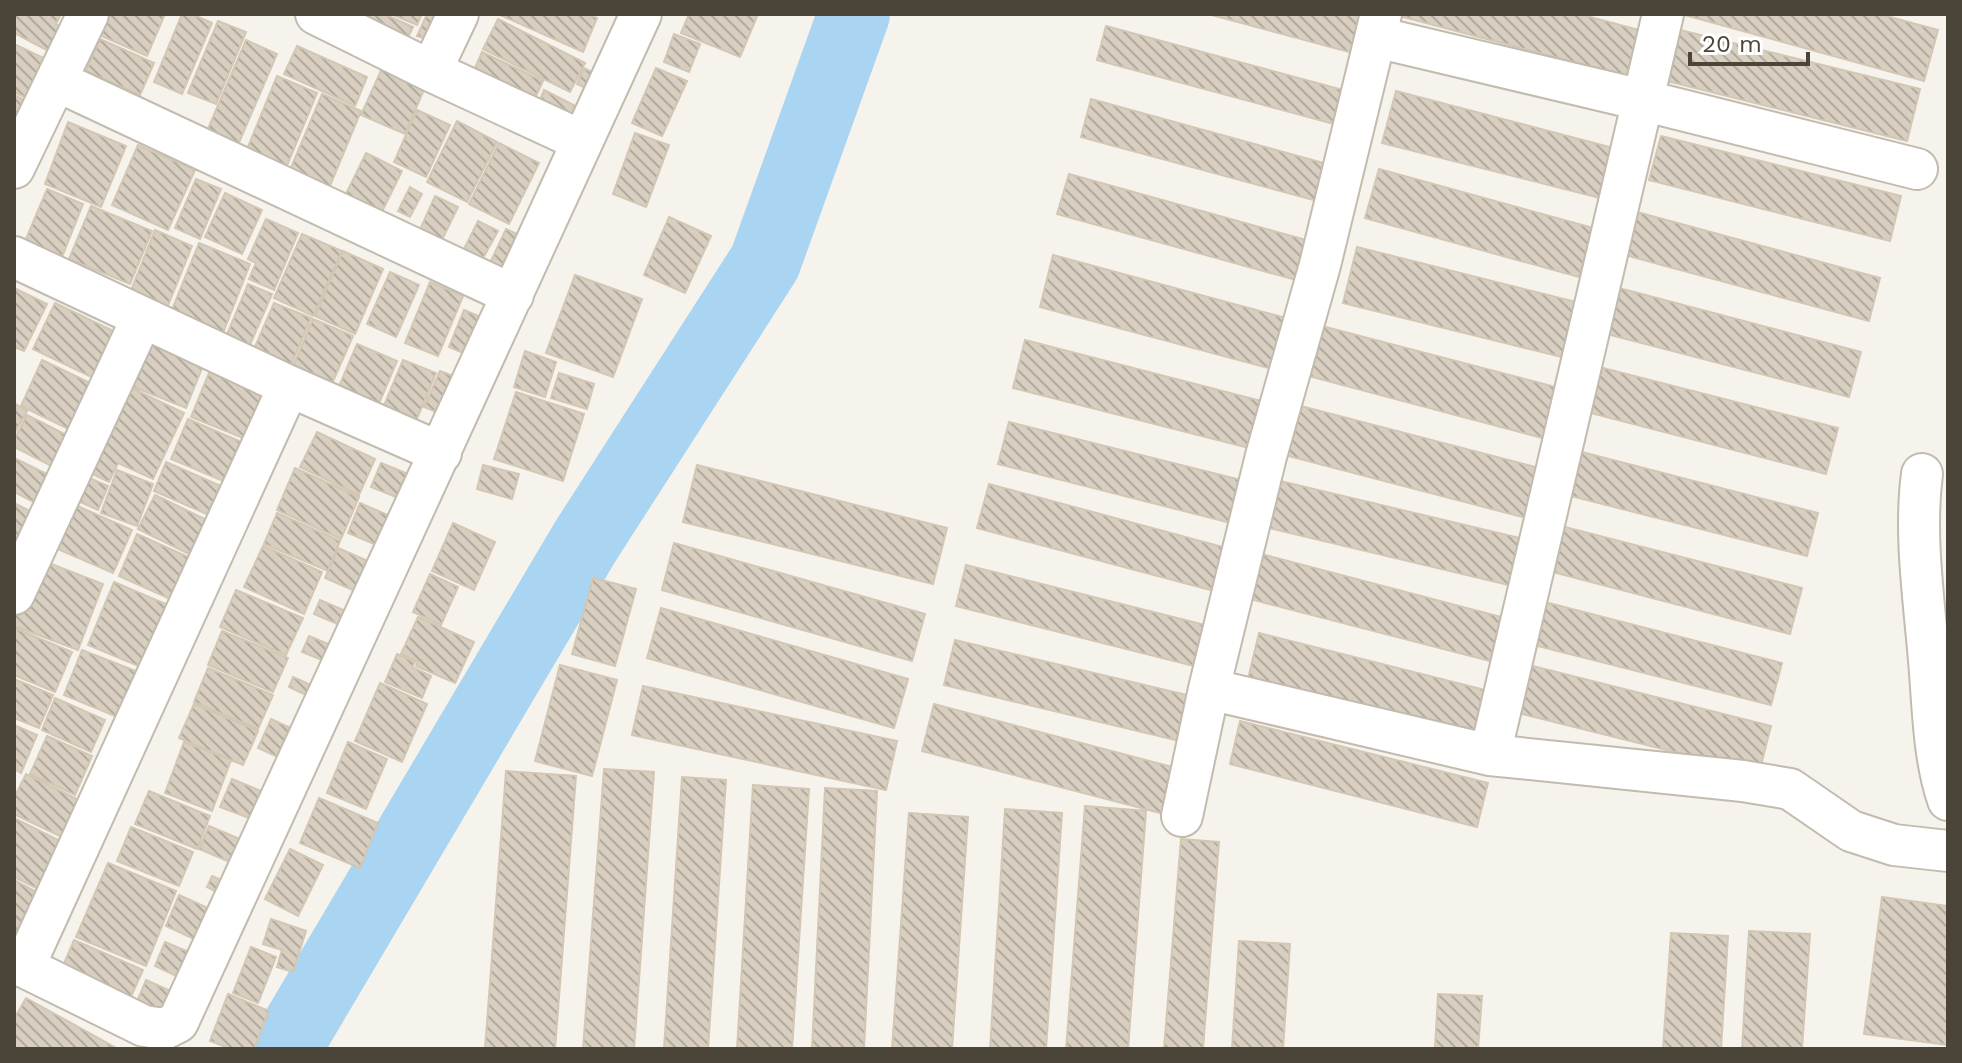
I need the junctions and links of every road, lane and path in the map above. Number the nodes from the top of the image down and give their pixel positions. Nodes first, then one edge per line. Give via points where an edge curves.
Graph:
1 (88, 14) edge
2 (316, 14) edge
3 (458, 14) edge
4 (641, 14) edge
5 (1663, 14) edge
6 (1378, 25) edge
7 (431, 71) junction
8 (57, 81) junction
9 (1642, 100) junction
10 (582, 141) junction
11 (14, 168) edge
12 (1917, 169) dead end
13 (14, 257) edge
14 (513, 295) junction
15 (142, 318) junction
16 (289, 386) junction
17 (441, 453) junction
18 (1922, 474) dead end
19 (14, 594) edge
20 (1209, 689) junction
21 (1490, 755) junction
22 (1948, 800) edge
23 (1182, 816) dead end
24 (1948, 851) edge
25 (19, 964) edge

1 - 8 street
2 - 7 street
3 - 7 street
4 - 10 street
5 - 9 street
6 - 9 street
6 - 20 street
7 - 10 street
8 - 11 street
8 - 14 street
9 - 12 street
9 - 21 street
10 - 14 street
13 - 15 street
14 - 17 street
15 - 16 street
15 - 19 street
16 - 17 street
16 - 25 street
17 - 25 street via 178,1022 164,1029 144,1026
18 - 22 street via 1921,568 1936,744
20 - 21 street
20 - 23 street
21 - 24 street via 1790,789 1851,831 1894,845

